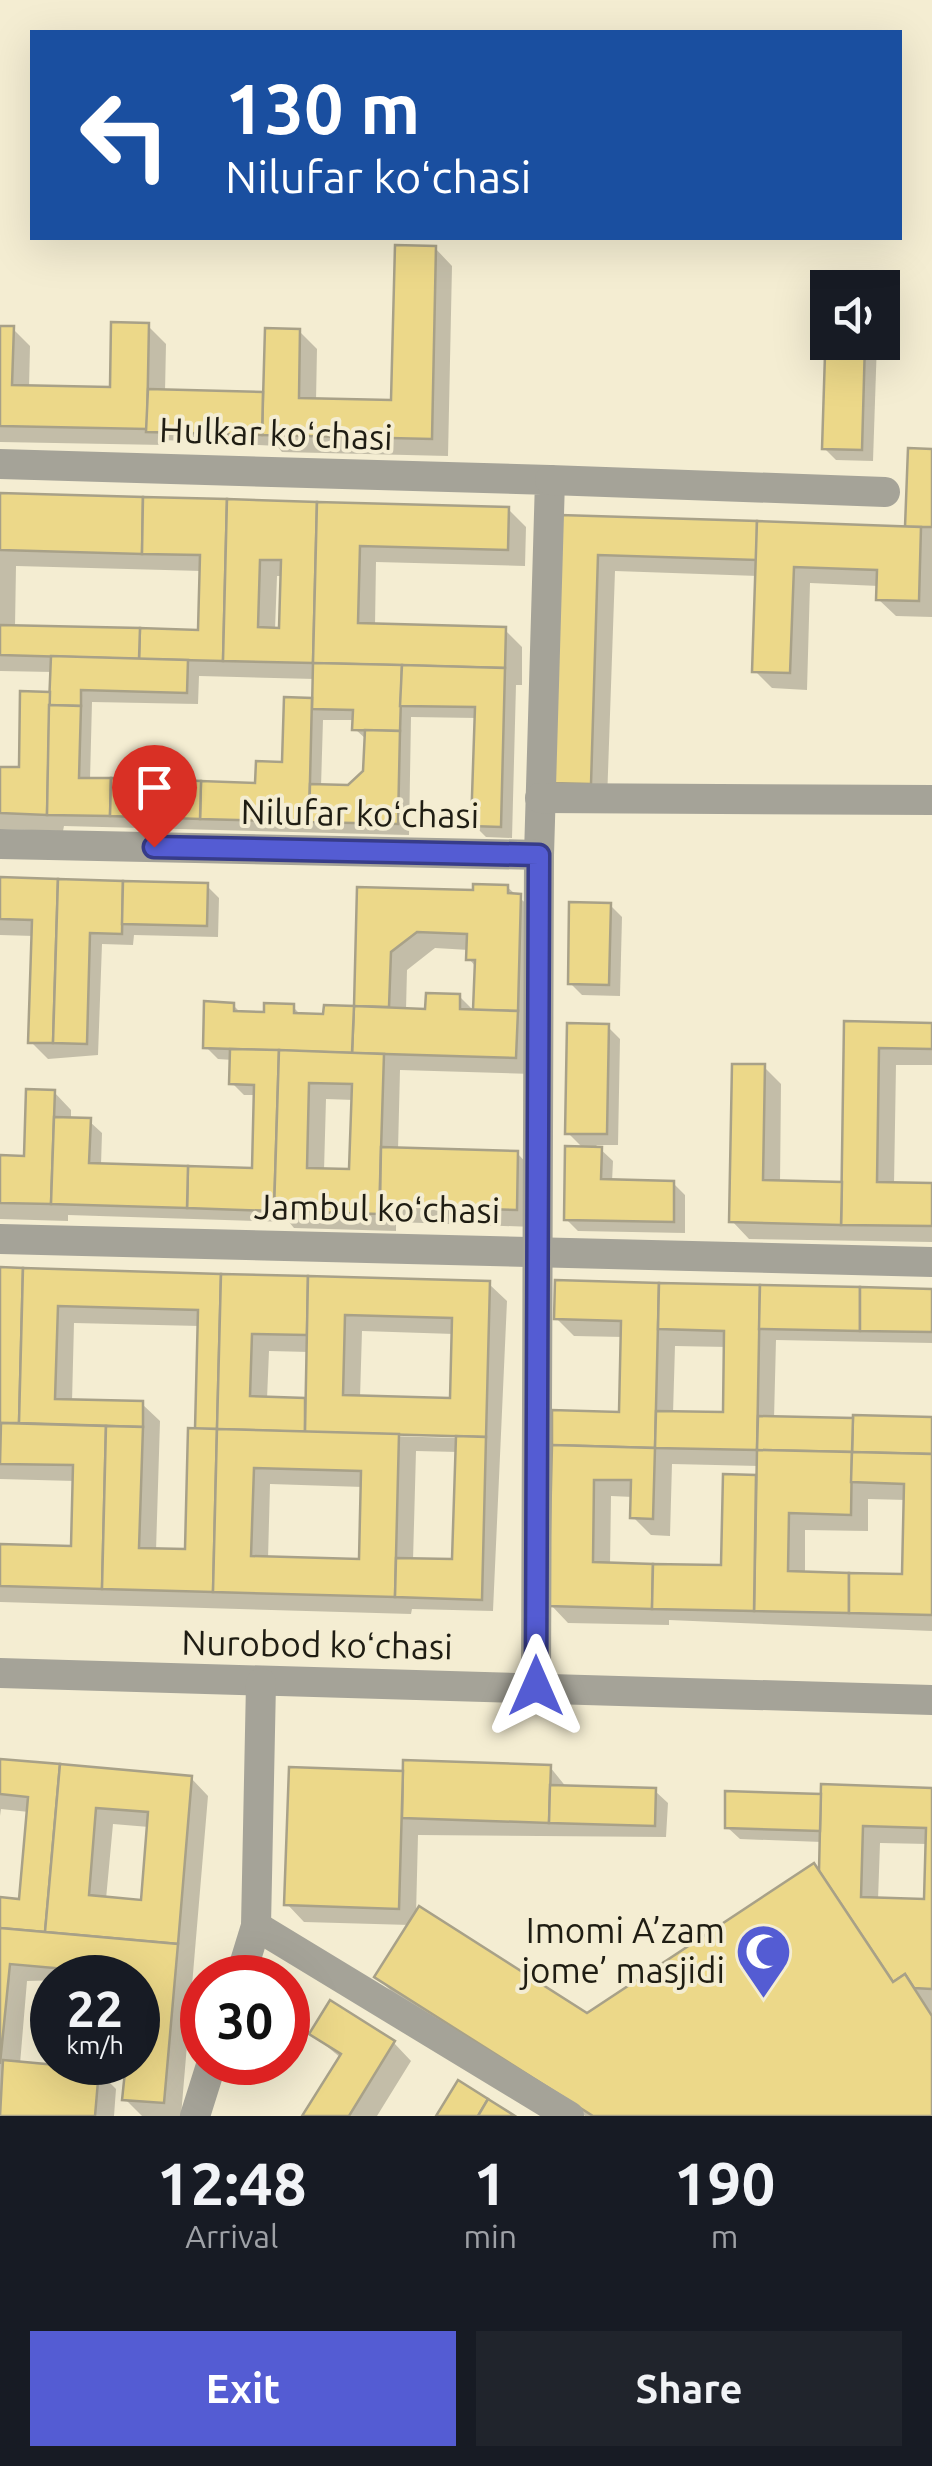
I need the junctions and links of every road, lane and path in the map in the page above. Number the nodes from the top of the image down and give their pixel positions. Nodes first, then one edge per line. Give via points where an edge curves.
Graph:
1 (0, 464) edge
2 (550, 480) junction
3 (885, 492) dead end
4 (540, 798) junction
5 (932, 800) edge
6 (0, 844) edge
7 (539, 855) junction
8 (0, 1239) edge
9 (535, 1250) junction
10 (932, 1262) edge
11 (0, 1673) edge
12 (261, 1683) junction
13 (536, 1686) junction
14 (932, 1700) edge
15 (256, 1926) junction
16 (247, 1955) edge
17 (205, 2085) edge
18 (195, 2116) edge
19 (569, 2116) edge

1 - 2 street, Hulkar koʻchasi
2 - 3 street, Hulkar koʻchasi
2 - 4 street
4 - 5 street
4 - 7 street
6 - 7 street, Nilufar koʻchasi
7 - 9 street
8 - 9 street, Jambul koʻchasi
9 - 10 street, Jambul koʻchasi
9 - 13 street
11 - 12 street, Nurobod koʻchasi
12 - 13 street, Nurobod koʻchasi
12 - 15 street
13 - 14 street, Nurobod koʻchasi
15 - 16 street
15 - 19 street
17 - 18 street

